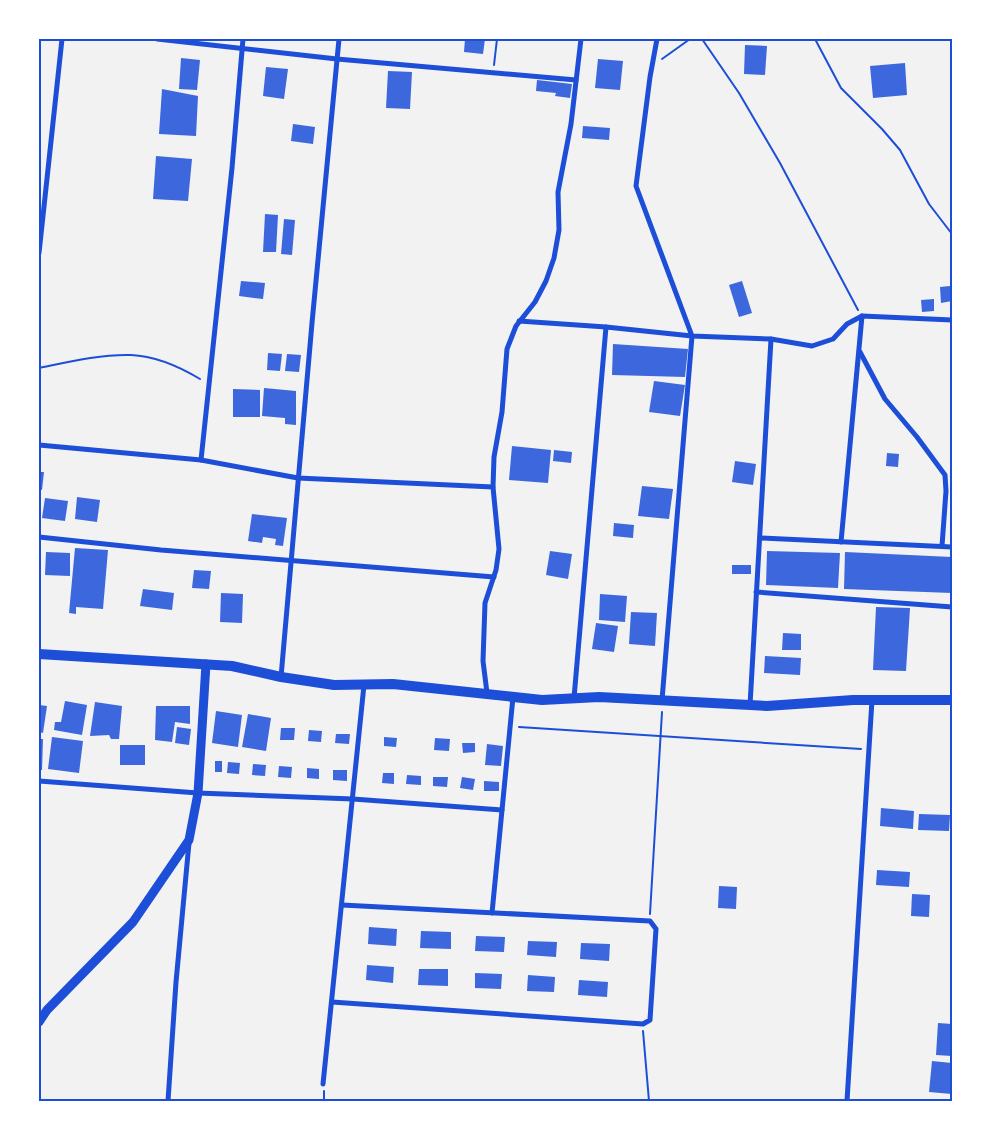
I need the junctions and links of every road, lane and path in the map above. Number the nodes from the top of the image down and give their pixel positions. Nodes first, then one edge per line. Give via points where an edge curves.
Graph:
1 (62, 39) edge
2 (157, 39) edge
3 (242, 39) edge
4 (339, 39) edge
5 (497, 39) edge
6 (581, 39) edge
7 (657, 39) edge
8 (690, 39) edge
9 (702, 39) edge
10 (815, 39) edge
11 (242, 50) junction
12 (336, 60) junction
13 (652, 66) junction
14 (494, 73) junction
15 (576, 80) junction
16 (952, 234) edge
17 (39, 253) edge
18 (862, 316) junction
19 (952, 320) edge
20 (520, 321) junction
21 (606, 327) junction
22 (692, 336) junction
23 (771, 340) junction
24 (859, 352) junction
25 (39, 368) edge
26 (209, 384) junction
27 (39, 445) edge
28 (201, 460) junction
29 (298, 478) junction
30 (493, 487) junction
31 (39, 536) edge
32 (760, 538) junction
33 (841, 542) junction
34 (942, 546) junction
35 (952, 547) edge
36 (291, 560) junction
37 (494, 577) junction
38 (756, 592) junction
39 (952, 607) edge
40 (39, 654) edge
41 (206, 664) junction
42 (281, 677) junction
43 (364, 684) junction
44 (487, 693) junction
45 (952, 695) edge
46 (513, 696) junction
47 (574, 698) junction
48 (928, 698) junction
49 (872, 700) junction
50 (952, 700) edge
51 (662, 701) junction
52 (750, 706) junction
53 (510, 727) junction
54 (660, 736) junction
55 (868, 749) junction
56 (39, 781) edge
57 (198, 793) junction
58 (353, 799) junction
59 (502, 810) junction
60 (189, 840) junction
61 (342, 905) junction
62 (492, 913) junction
63 (650, 921) junction
64 (332, 1002) junction
65 (39, 1022) edge
66 (643, 1024) junction
67 (323, 1084) dead end
68 (168, 1101) edge
69 (649, 1101) edge
70 (847, 1101) edge

1 - 17 street
2 - 11 street
3 - 11 street
4 - 12 street
5 - 14 path
6 - 15 street
7 - 13 street
8 - 13 path
9 - 18 path via 780,162
10 - 16 path via 841,88 900,150 929,204
11 - 12 street
11 - 26 street
12 - 14 street
12 - 29 street
13 - 22 street via 636,186
14 - 15 street
15 - 20 street via 558,192 560,230 554,258 546,281
18 - 19 street
18 - 23 street via 833,339 812,346
18 - 24 street
20 - 21 street
20 - 30 street via 507,349
21 - 22 street
21 - 47 street
22 - 23 street
22 - 51 street
23 - 32 street
24 - 33 street
24 - 34 street via 885,399 946,474
25 - 26 path via 133,356 160,361
26 - 28 street
27 - 28 street
28 - 29 street
29 - 30 street
29 - 36 street
30 - 37 street via 499,549
31 - 36 street
32 - 33 street
32 - 38 street
33 - 34 street
34 - 35 street
36 - 37 street
36 - 42 street
37 - 44 street via 486,603 483,661
38 - 39 street
38 - 52 street
40 - 41 main road
41 - 42 main road
41 - 57 street
42 - 43 main road via 334,685
43 - 44 main road
43 - 58 street
44 - 46 main road
45 - 48 street
46 - 47 main road via 542,700
46 - 53 street
47 - 51 main road
48 - 49 main road
48 - 50 main road
49 - 52 main road
49 - 55 street
51 - 52 main road
51 - 54 path
53 - 54 path
53 - 59 street
54 - 55 path
54 - 63 path
55 - 70 street
56 - 57 street
57 - 58 street
57 - 60 street
58 - 59 street
58 - 61 street
59 - 62 street
60 - 65 street via 133,922
60 - 68 street
61 - 62 street
61 - 64 street
62 - 63 street
63 - 66 street via 656,929 650,1020
64 - 66 street
64 - 67 street
66 - 69 path

